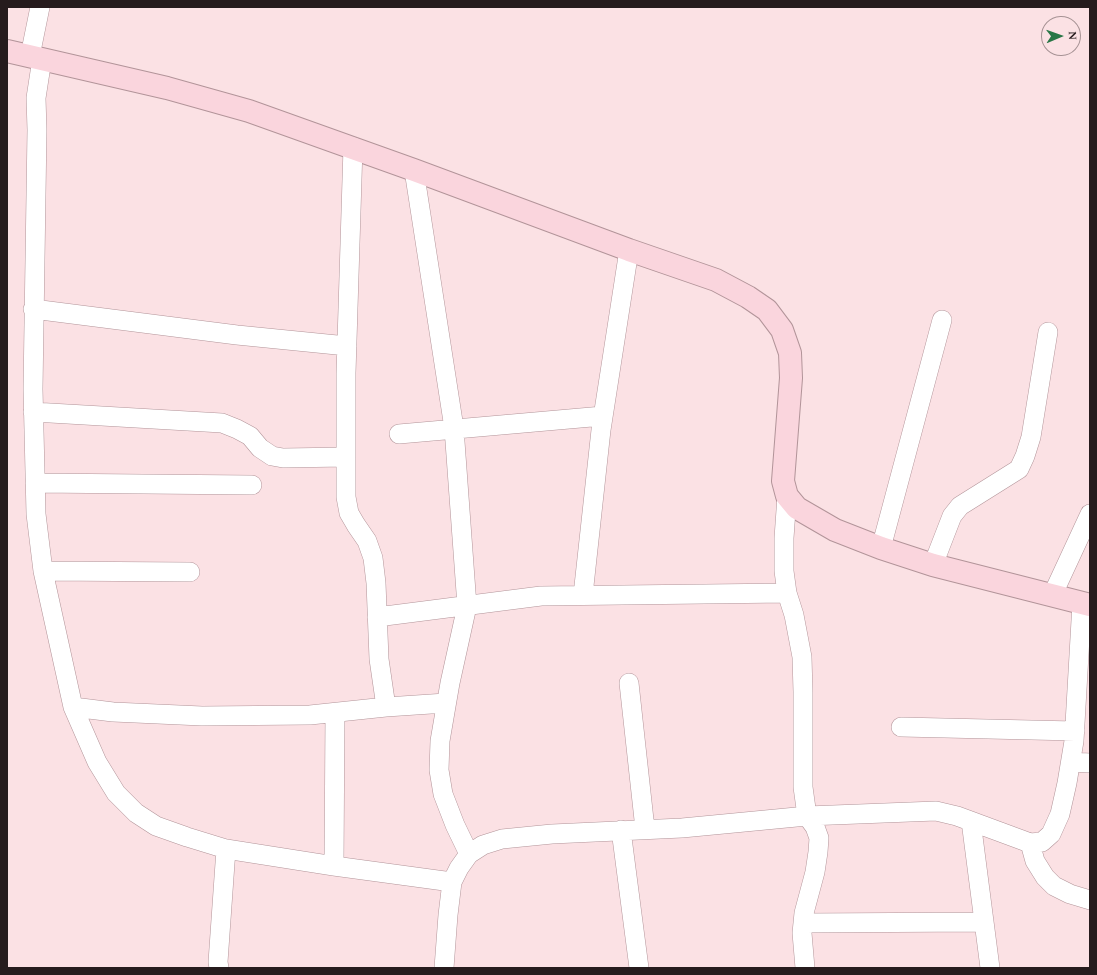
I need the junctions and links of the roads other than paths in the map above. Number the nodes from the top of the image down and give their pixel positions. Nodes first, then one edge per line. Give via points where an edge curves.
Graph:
1 (40, 7) edge
2 (7, 51) edge
3 (36, 57) junction
4 (353, 147) junction
5 (414, 170) junction
6 (629, 250) junction
7 (33, 309) junction
8 (942, 320) dead end
9 (1048, 332) dead end
10 (347, 346) junction
11 (34, 412) junction
12 (603, 416) junction
13 (454, 428) junction
14 (399, 434) dead end
15 (346, 457) junction
16 (35, 483) junction
17 (252, 485) dead end
18 (787, 496) junction
19 (1090, 514) edge
20 (881, 548) junction
21 (933, 565) junction
22 (43, 571) junction
23 (190, 572) dead end
24 (787, 593) junction
25 (584, 595) junction
26 (1052, 596) junction
27 (1086, 604) edge
28 (467, 606) junction
29 (377, 618) junction
30 (629, 683) dead end
31 (446, 703) junction
32 (73, 707) junction
33 (386, 707) junction
34 (335, 712) junction
35 (902, 727) dead end
36 (1075, 731) junction
37 (1071, 762) junction
38 (1090, 763) edge
39 (807, 816) junction
40 (971, 821) junction
41 (645, 829) junction
42 (621, 830) junction
43 (1030, 843) junction
44 (226, 849) junction
45 (469, 854) junction
46 (334, 866) junction
47 (452, 882) junction
48 (1090, 900) edge
49 (983, 922) junction
50 (803, 923) junction
51 (219, 968) edge
52 (444, 968) edge
53 (639, 968) edge
54 (805, 968) edge
55 (990, 968) edge

1 - 3 street
2 - 3 street
3 - 4 street via 167,88 249,111
3 - 7 street
4 - 5 street
4 - 10 street
5 - 6 street
5 - 13 street
6 - 12 street
6 - 18 street via 716,280 767,310 782,330 790,353 791,378 783,481
7 - 10 street
7 - 11 street
8 - 20 street
9 - 21 street via 1031,437 1025,456 1018,469 960,506 952,516
10 - 15 street
11 - 15 street via 222,423 250,436 260,448 272,456
11 - 16 street
12 - 13 street
12 - 25 street
13 - 14 street
13 - 28 street
15 - 29 street via 346,497 349,513 367,541 373,558
16 - 17 street
16 - 22 street
18 - 20 street via 797,508 810,517
18 - 24 street via 784,538
19 - 26 street
20 - 21 street
21 - 26 street
22 - 23 street
22 - 32 street
24 - 25 street
24 - 39 street via 802,657 803,787
25 - 28 street via 541,596
26 - 27 street
27 - 36 street
28 - 29 street
28 - 31 street
29 - 33 street via 379,659
30 - 41 street
31 - 33 street
31 - 45 street via 440,740 439,770 443,794
32 - 34 street via 113,712 202,716 310,715
32 - 44 street via 97,762 116,793 136,813 156,826
33 - 34 street
34 - 46 street
35 - 36 street
36 - 37 street
37 - 38 street
37 - 43 street via 1060,814 1051,834 1042,842
39 - 40 street via 936,811
39 - 41 street
39 - 50 street via 819,838 815,872
40 - 43 street
40 - 49 street
41 - 42 street
42 - 45 street via 502,839 483,845
42 - 53 street
43 - 48 street via 1035,861 1054,886
44 - 46 street
44 - 51 street
45 - 47 street
46 - 47 street
47 - 52 street
49 - 50 street
49 - 55 street
50 - 54 street

